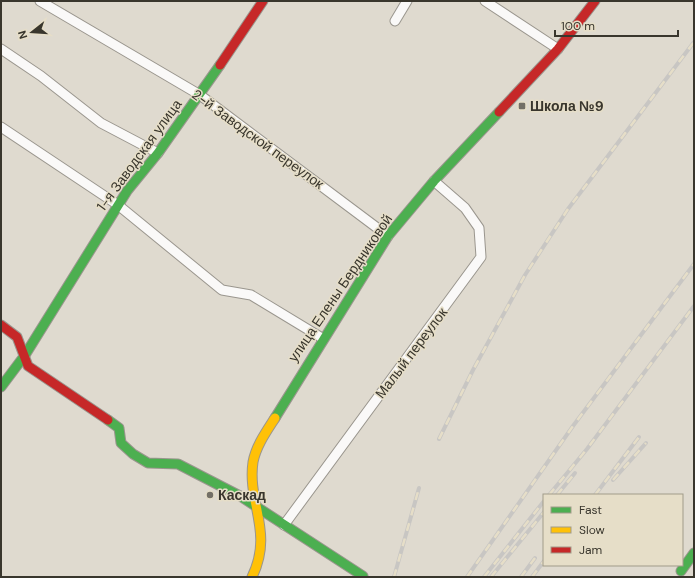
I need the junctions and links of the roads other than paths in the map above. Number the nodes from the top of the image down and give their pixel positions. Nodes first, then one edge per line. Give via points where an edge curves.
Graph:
1 (40, 1) edge
2 (263, 1) edge
3 (407, 1) edge
4 (485, 1) edge
5 (595, 1) edge
6 (395, 21) dead end
7 (1, 49) edge
8 (558, 49) junction
9 (200, 95) junction
10 (1, 127) edge
11 (158, 152) junction
12 (434, 181) junction
13 (118, 205) junction
14 (388, 236) junction
15 (1, 325) edge
16 (322, 338) junction
17 (25, 355) junction
18 (1, 387) edge
19 (258, 508) junction
20 (284, 525) junction
21 (694, 553) edge
22 (680, 574) edge
23 (363, 576) dead end
24 (252, 577) edge

1 - 9 street, 2-й Заводской переулок
2 - 9 street, 1-я Заводская улица
3 - 6 street
4 - 8 street
5 - 8 street, улица Елены Бердниковой
7 - 11 street via 41,76 101,123
8 - 12 street, улица Елены Бердниковой
9 - 11 street, 1-я Заводская улица
9 - 14 street, 2-й Заводской переулок
10 - 13 street
11 - 13 street, 1-я Заводская улица
12 - 14 street, улица Елены Бердниковой
12 - 20 street, Малый переулок via 465,208 479,228 481,257
13 - 16 street via 222,290 251,295
13 - 17 street, 1-я Заводская улица
14 - 16 street, улица Елены Бердниковой
15 - 17 street via 17,337
16 - 19 street, улица Елены Бердниковой via 256,450 253,464
17 - 18 street, 1-я Заводская улица
17 - 19 street via 28,366 118,428 121,442 133,454 148,463 178,464
19 - 20 street
19 - 24 street, улица Елены Бердниковой via 261,550
20 - 23 street
21 - 22 street

